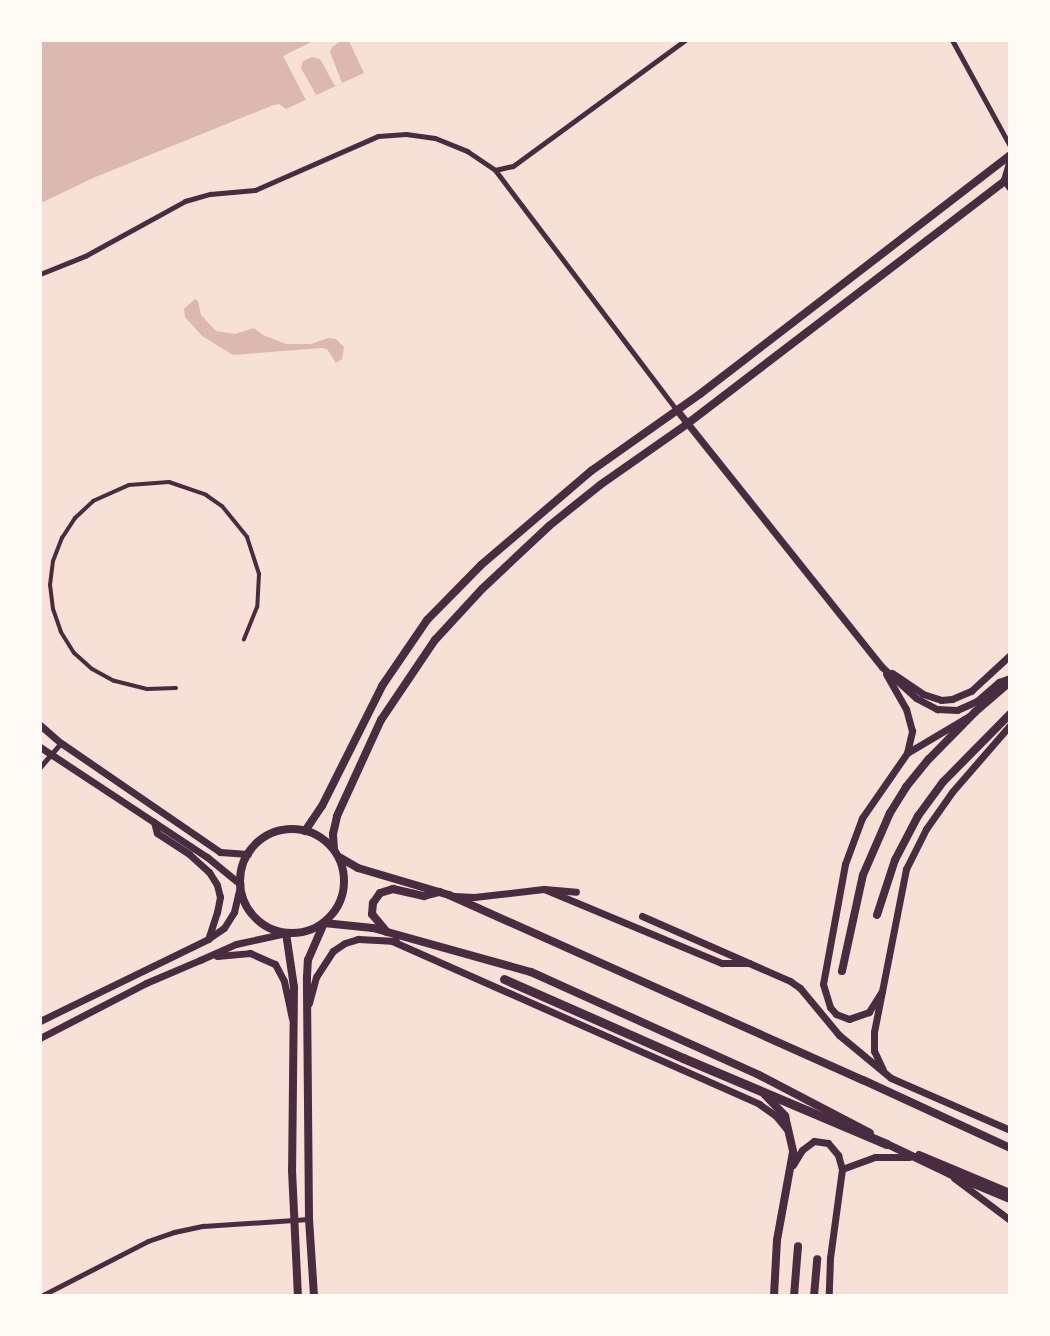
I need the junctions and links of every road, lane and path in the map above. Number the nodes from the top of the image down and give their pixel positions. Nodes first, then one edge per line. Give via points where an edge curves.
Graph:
1 (685, 40) edge
2 (952, 40) edge
3 (1010, 146) edge
4 (1010, 155) edge
5 (1010, 163) edge
6 (495, 170) junction
7 (1008, 182) edge
8 (40, 274) edge
9 (676, 409) junction
10 (687, 424) junction
11 (244, 640) dead end
12 (1010, 655) edge
13 (882, 667) junction
14 (1010, 680) edge
15 (176, 688) dead end
16 (975, 712) junction
17 (1010, 714) edge
18 (40, 725) edge
19 (1010, 725) edge
20 (61, 743) junction
21 (40, 747) edge
22 (906, 753) junction
23 (51, 756) junction
24 (40, 767) edge
25 (153, 822) junction
26 (305, 831) junction
27 (334, 849) junction
28 (248, 854) junction
29 (339, 857) junction
30 (240, 886) junction
31 (544, 889) junction
32 (439, 892) junction
33 (576, 892) dead end
34 (449, 895) junction
35 (877, 915) dead end
36 (642, 916) dead end
37 (324, 923) junction
38 (286, 933) junction
39 (390, 937) junction
40 (208, 939) junction
41 (200, 960) junction
42 (752, 963) junction
43 (842, 971) dead end
44 (504, 979) dead end
45 (882, 991) junction
46 (307, 1008) junction
47 (292, 1019) junction
48 (40, 1021) edge
49 (40, 1038) edge
50 (891, 1078) junction
51 (863, 1080) joint
52 (759, 1090) junction
53 (1010, 1131) edge
54 (792, 1138) junction
55 (887, 1144) joint
56 (1010, 1148) edge
57 (793, 1165) junction
58 (842, 1169) junction
59 (950, 1174) junction
60 (1010, 1193) edge
61 (1010, 1199) edge
62 (309, 1219) junction
63 (293, 1220) junction
64 (1010, 1220) edge
65 (798, 1246) dead end
66 (817, 1259) dead end
67 (41, 1296) edge
68 (298, 1296) edge
69 (314, 1296) edge
70 (774, 1296) edge
71 (794, 1296) edge
72 (814, 1296) edge
73 (829, 1296) edge

1 - 6 street via 530,156
2 - 3 street
4 - 9 main road
5 - 7 main road
6 - 8 street via 467,151 435,138 378,136 255,190 185,201 85,256
6 - 9 street
7 - 10 main road
9 - 10 street
9 - 26 main road via 525,524 427,620 381,686 322,806
10 - 13 street
10 - 27 main road via 549,526 435,640 402,686 363,755 337,816
11 - 15 street via 257,607 259,574 247,537 222,506 188,487 159,482 129,485 93,501 71,524 53,561 50,585 61,632 80,658 114,681 147,690
12 - 13 street via 971,691 952,699 922,694
13 - 14 street via 916,698 946,710 967,706 999,682
13 - 22 street via 906,709 912,731
14 - 16 main road
16 - 22 street
16 - 43 main road via 917,772 890,813 863,875
17 - 35 main road via 943,782 918,816 895,860
18 - 20 street
19 - 45 street via 952,792 926,829 906,868
20 - 23 street
20 - 28 street via 220,852
21 - 23 street
22 - 45 street via 862,818 845,864 823,976 830,1007 849,1019 869,1012
23 - 24 street
23 - 25 street
25 - 30 street via 207,856
25 - 40 street via 157,832 189,854 217,885 220,897
26 - 27 main road via 321,837
26 - 28 main road via 272,833
27 - 29 main road
28 - 30 main road
29 - 32 main road via 358,868
29 - 37 main road via 344,871 341,900
30 - 38 main road via 254,917 267,927
30 - 40 street via 234,912 224,928
31 - 33 street
31 - 34 street via 474,897
31 - 42 street via 722,963
32 - 34 main road
32 - 39 main road via 424,896 393,889 380,893 372,914
34 - 51 main road
36 - 42 street
37 - 38 main road via 312,930
37 - 39 main road via 344,924
37 - 46 main road via 308,960
38 - 41 street via 236,944
38 - 47 main road via 294,987
39 - 46 street via 358,939 333,951 316,977
39 - 54 street via 759,1104 777,1116
39 - 60 main road via 531,972 759,1075 917,1154
40 - 48 street
41 - 47 street via 232,953 250,953 269,960 284,981
41 - 49 street
42 - 50 street via 800,988 839,1035
44 - 52 highway
45 - 50 street via 874,1051 880,1067
46 - 62 main road
47 - 63 main road
50 - 53 street
51 - 56 main road
52 - 54 main road via 780,1108
52 - 55 highway
54 - 57 main road
55 - 59 main road
57 - 58 street via 802,1150 822,1140 834,1147
57 - 70 main road via 777,1240
58 - 59 street via 875,1157 904,1155
58 - 73 street
59 - 61 main road
59 - 64 street
62 - 63 street
62 - 69 main road
63 - 67 street via 203,1226 174,1232 148,1241
63 - 68 main road
65 - 71 main road
66 - 72 main road

